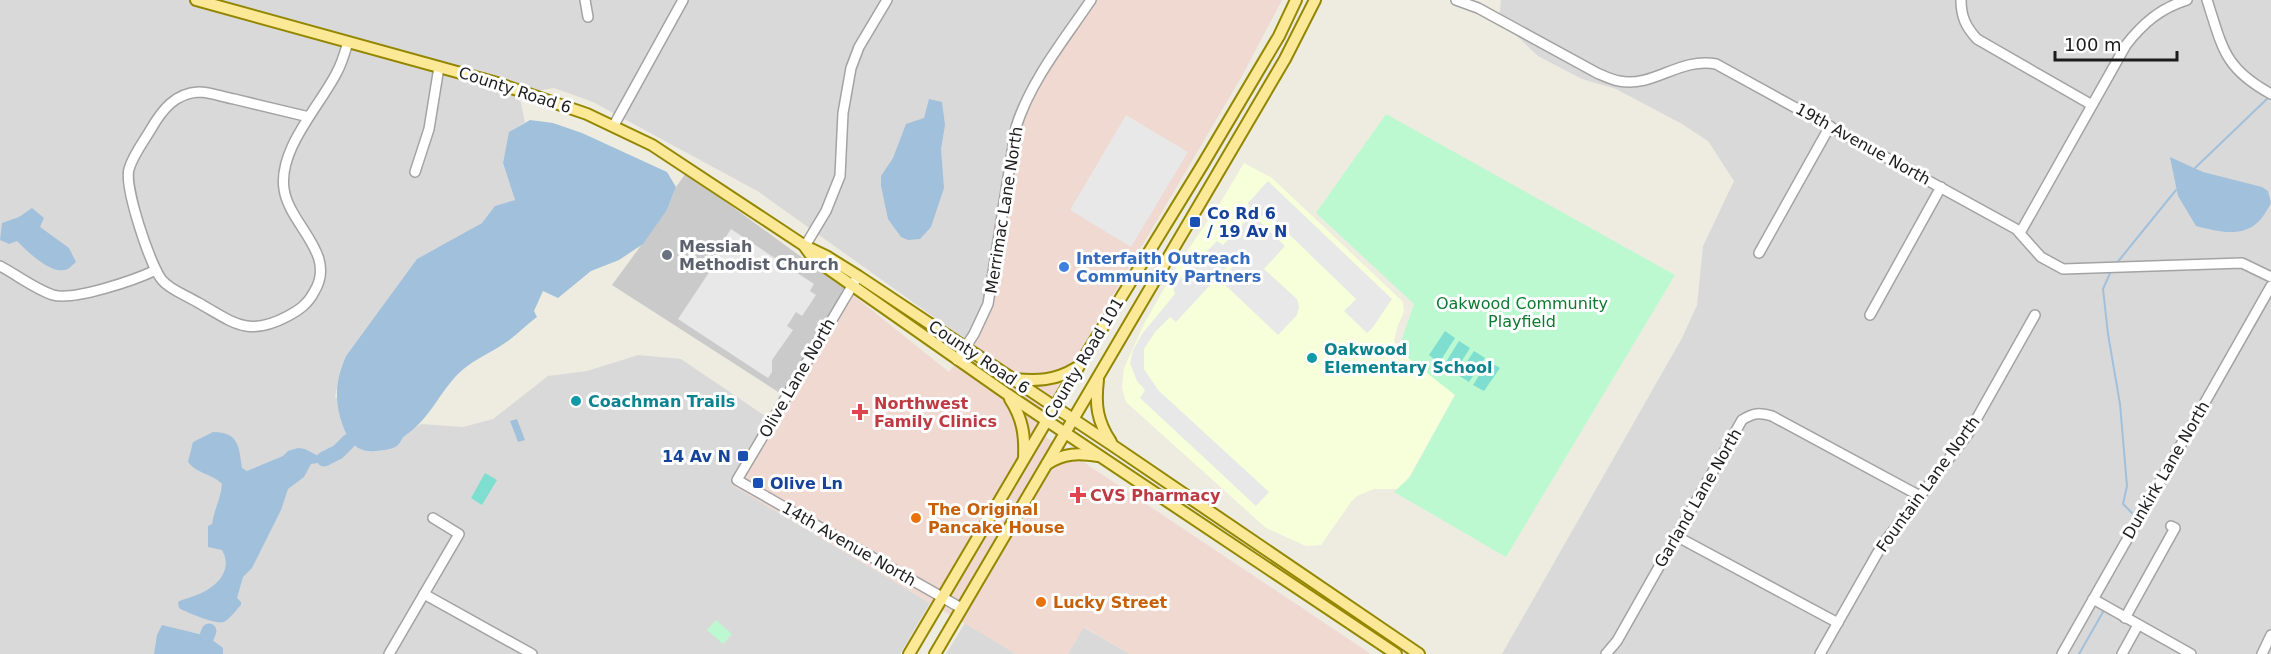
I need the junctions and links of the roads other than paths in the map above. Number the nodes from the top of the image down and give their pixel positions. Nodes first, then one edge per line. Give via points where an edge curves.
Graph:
1 (196, 0) edge
2 (585, 0) edge
3 (683, 0) edge
4 (887, 0) edge
5 (1091, 0) edge
6 (1296, 0) edge
7 (1315, 0) edge
8 (1961, 0) edge
9 (2187, 0) edge
10 (2207, 0) edge
11 (1460, 1) edge
12 (588, 17) dead end
13 (348, 42) junction
14 (439, 67) junction
15 (2271, 94) edge
16 (2092, 105) junction
17 (309, 117) junction
18 (614, 125) junction
19 (1830, 126) junction
20 (415, 172) dead end
21 (1941, 187) junction
22 (2020, 233) junction
23 (805, 246) junction
24 (1759, 253) dead end
25 (0, 266) edge
26 (156, 270) junction
27 (858, 276) junction
28 (2271, 277) edge
29 (851, 286) junction
30 (2271, 286) edge
31 (1870, 315) dead end
32 (2035, 315) dead end
33 (965, 347) junction
34 (957, 360) junction
35 (1079, 366) junction
36 (1099, 375) junction
37 (1012, 379) junction
38 (1006, 394) junction
39 (1056, 407) junction
40 (1072, 418) junction
41 (1047, 421) junction
42 (1064, 432) junction
43 (1115, 447) junction
44 (1101, 456) junction
45 (1024, 460) junction
46 (1045, 465) junction
47 (737, 480) joint
48 (1920, 496) junction
49 (434, 518) dead end
50 (2171, 526) dead end
51 (1676, 536) junction
52 (424, 594) junction
53 (942, 597) junction
54 (2093, 599) junction
55 (961, 608) junction
56 (2126, 618) junction
57 (1838, 623) junction
58 (2138, 625) junction
59 (2271, 635) edge
60 (389, 654) edge
61 (532, 654) edge
62 (909, 654) edge
63 (935, 654) edge
64 (1396, 654) edge
65 (1419, 654) edge
66 (1606, 654) edge
67 (1820, 654) edge
68 (2062, 654) edge
69 (2122, 654) edge
70 (2191, 654) edge
71 (2262, 654) edge

1 - 13 main road, County Road 6
2 - 12 street
3 - 18 street
4 - 23 street via 851,68 844,101 840,176 826,211
5 - 33 street, Merrimac Lane North via 1022,110 988,304
6 - 35 main road, County Road 101 via 1279,36
7 - 36 main road, County Road 101
8 - 16 street via 1965,23 1977,39
9 - 16 street via 2161,10 2136,32
10 - 15 street via 2221,43 2236,69
11 - 19 street, 19th Avenue North via 1617,81 1640,81 1695,63 1716,64
13 - 14 main road, County Road 6
13 - 17 street via 338,71
14 - 18 main road, County Road 6 via 556,102
14 - 20 street via 429,129
16 - 22 street
17 - 26 street via 199,92 165,106 135,156 128,182
17 - 26 street via 291,150 283,176 289,207 317,252 320,264 316,290 300,309 265,327 241,326 168,285
18 - 23 main road, County Road 6 via 652,145
19 - 21 street, 19th Avenue North
19 - 24 street
21 - 22 street, 19th Avenue North
21 - 31 street
22 - 28 street, 19th Avenue North via 2041,257 2064,269 2242,263
23 - 27 main road, County Road 6
23 - 29 main road, County Road 6 via 813,258
25 - 26 street via 61,297
27 - 29 street, Olive Lane North
27 - 33 main road, County Road 6
29 - 34 main road, County Road 6
29 - 47 street, Olive Lane North
30 - 54 street, Dunkirk Lane North
32 - 48 street, Fountain Lane North via 1968,434
33 - 34 street, Merrimac Lane North
33 - 37 main road, County Road 6
34 - 38 main road, County Road 6
35 - 37 main road via 1048,380
35 - 39 main road, County Road 101
36 - 40 main road, County Road 101
36 - 43 main road via 1096,412
37 - 39 main road, County Road 6
38 - 41 main road, County Road 6
38 - 45 main road via 1023,426
39 - 40 main road, County Road 6
39 - 41 main road, County Road 101
40 - 42 main road, County Road 101
40 - 43 main road, County Road 6
41 - 42 main road, County Road 6
41 - 45 main road, County Road 101
42 - 44 main road, County Road 6
42 - 46 main road, County Road 101
43 - 65 main road, County Road 6
44 - 46 main road via 1070,454
44 - 64 main road, County Road 6
45 - 53 main road, County Road 101
46 - 55 main road, County Road 101
47 - 53 street, 14th Avenue North
48 - 51 street, Garland Lane North via 1772,416 1757,412 1743,420
48 - 57 street, Fountain Lane North via 1882,545
49 - 52 street via 459,534
50 - 56 street via 2175,528
51 - 57 street
51 - 66 street, Garland Lane North
52 - 60 street
52 - 61 street
53 - 55 street, 14th Avenue North
53 - 62 main road, County Road 101
54 - 56 street
54 - 68 street, Dunkirk Lane North
55 - 63 main road, County Road 101
56 - 58 street
57 - 67 street, Fountain Lane North
58 - 69 street
58 - 70 street
59 - 71 street

